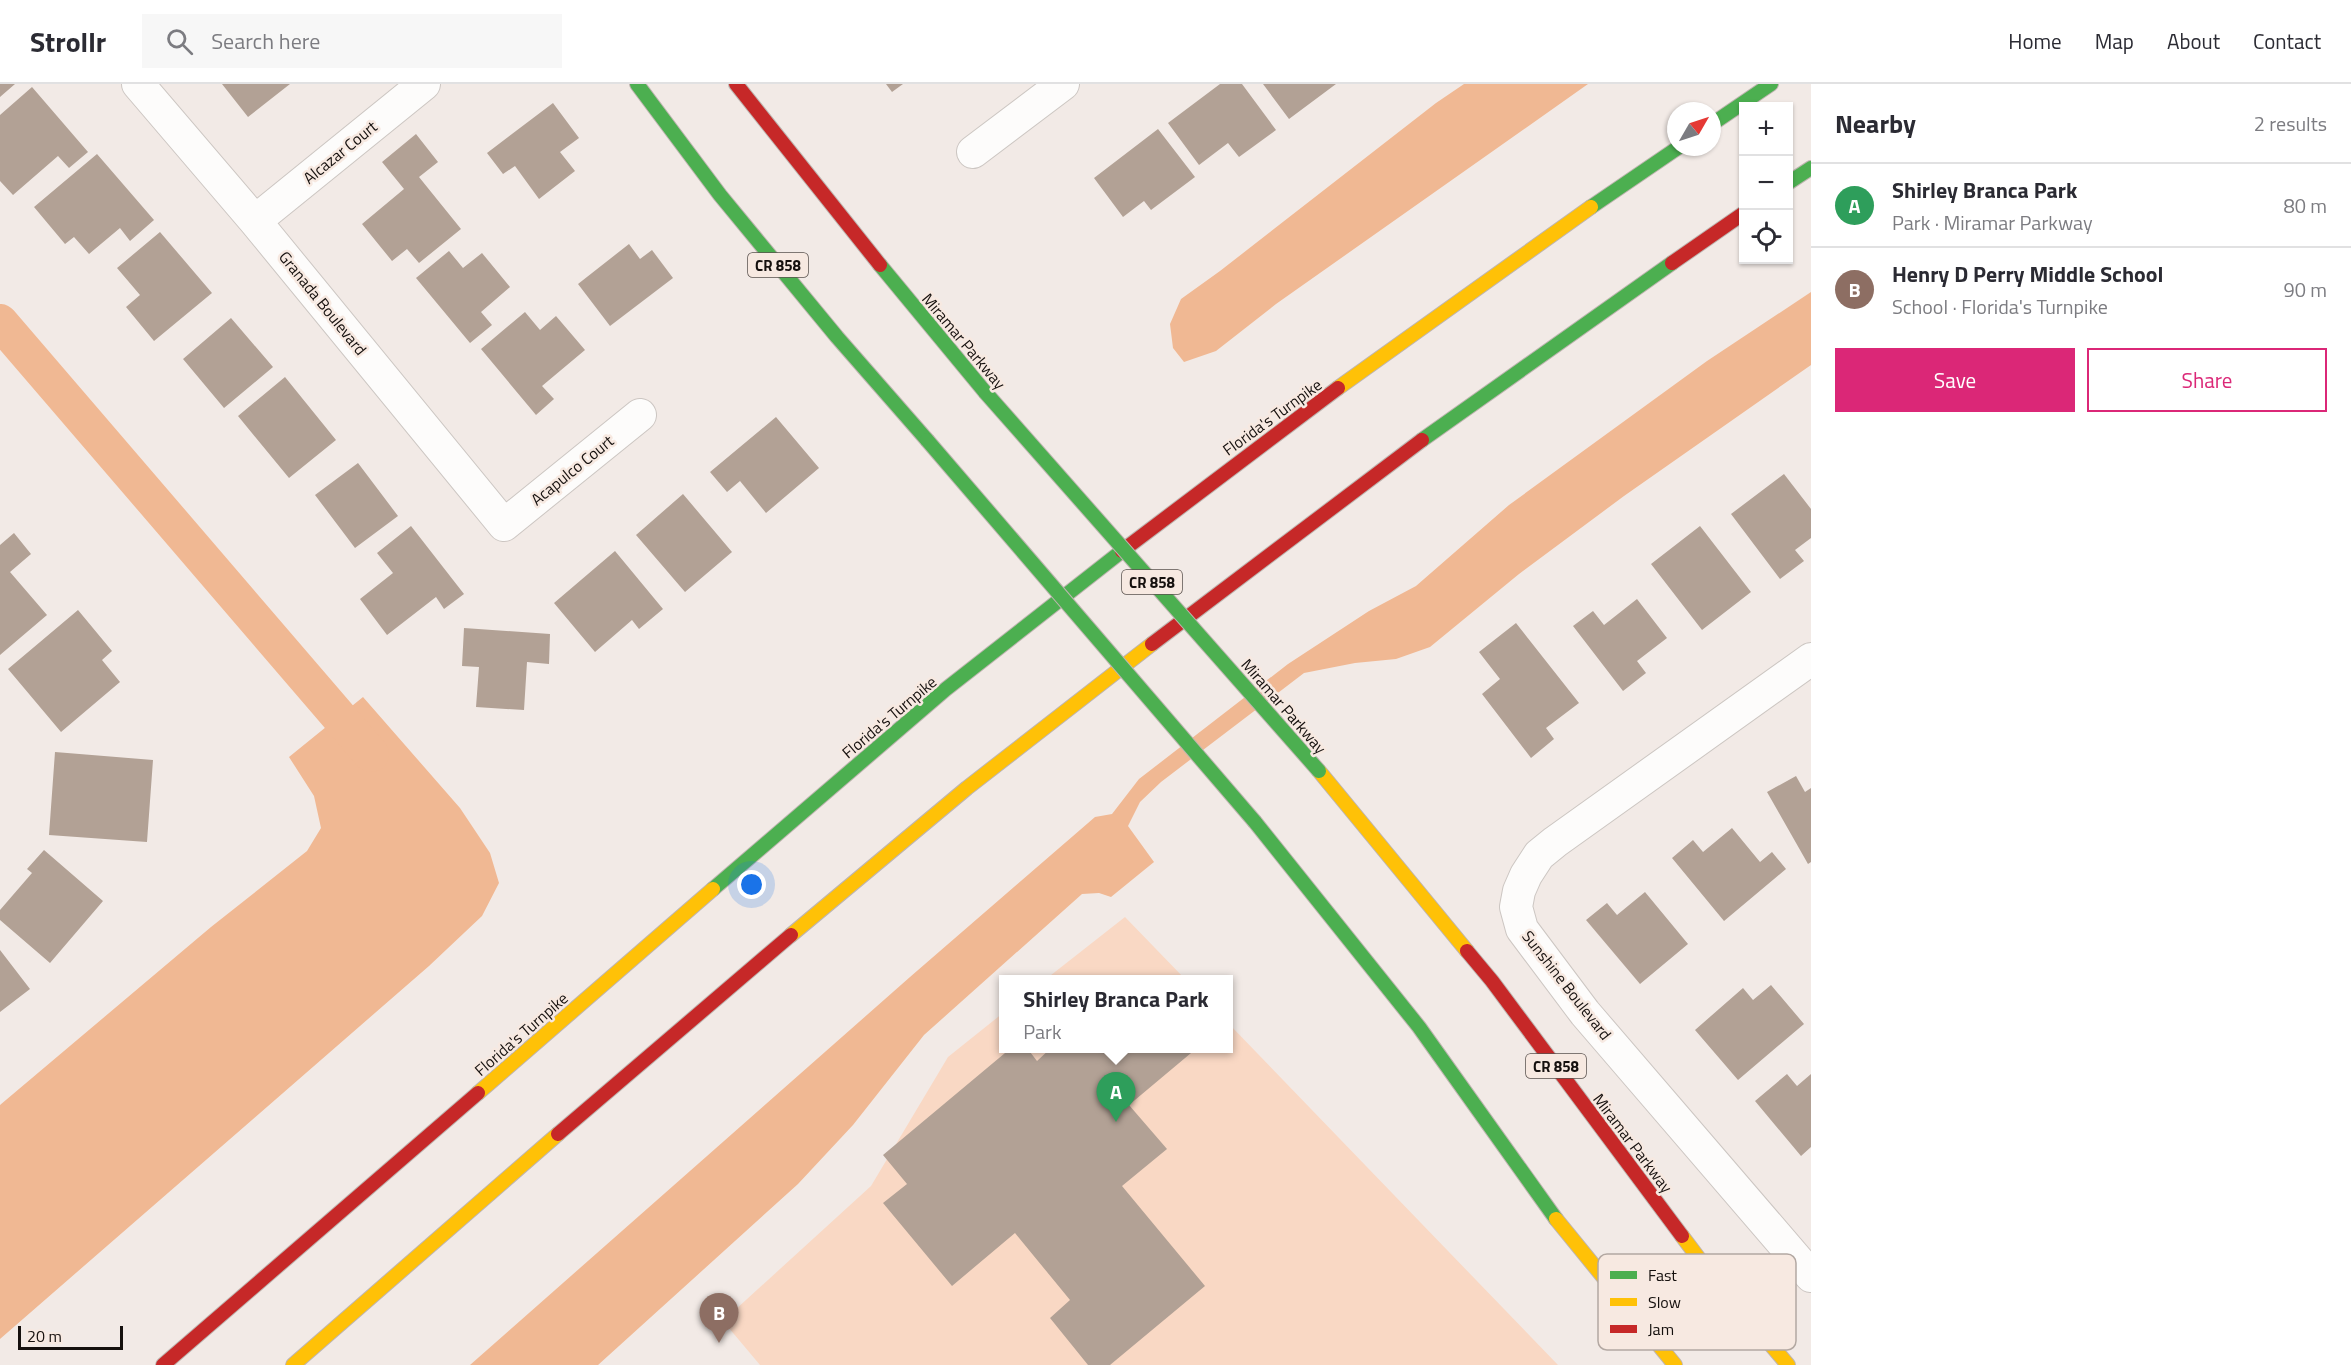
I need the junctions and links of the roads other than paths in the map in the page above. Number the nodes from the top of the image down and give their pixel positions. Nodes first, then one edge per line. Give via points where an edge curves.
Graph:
1 (138, 84) edge
2 (424, 84) edge
3 (637, 84) edge
4 (736, 84) edge
5 (1063, 84) edge
6 (1771, 84) edge
7 (1721, 118) edge
8 (973, 152) dead end
9 (1667, 155) edge
10 (1811, 168) edge
11 (1793, 180) edge
12 (1739, 216) edge
13 (255, 220) junction
14 (639, 415) dead end
15 (504, 525) joint
16 (1811, 659) edge
17 (1696, 1254) edge
18 (1792, 1254) edge
19 (1796, 1258) edge
20 (1598, 1272) edge
21 (1811, 1276) edge
22 (1662, 1350) edge
23 (1775, 1350) edge
24 (163, 1365) edge
25 (294, 1365) edge
26 (1675, 1365) edge
27 (1788, 1365) edge

1 - 13 street, Granada Boulevard
2 - 13 street, Alcazar Court
3 - 20 main road, CR 858, bridge via 720,195 837,337 1255,822 1419,1027 1544,1204
4 - 17 main road, Miramar Parkway / CR 858, bridge via 985,392 1319,771 1492,981
5 - 8 street
6 - 7 main road
9 - 24 main road, Florida's Turnpike via 1281,431 984,659
10 - 11 main road
12 - 25 main road via 1351,492 967,788 716,997
13 - 15 street, Granada Boulevard
14 - 15 street, Acapulco Court
16 - 18 street, Sunshine Boulevard via 1539,855 1526,875 1516,907 1522,929 1585,1012
19 - 21 street, Sunshine Boulevard
22 - 26 main road, CR 858, bridge
23 - 27 main road, Miramar Parkway / CR 858, bridge

